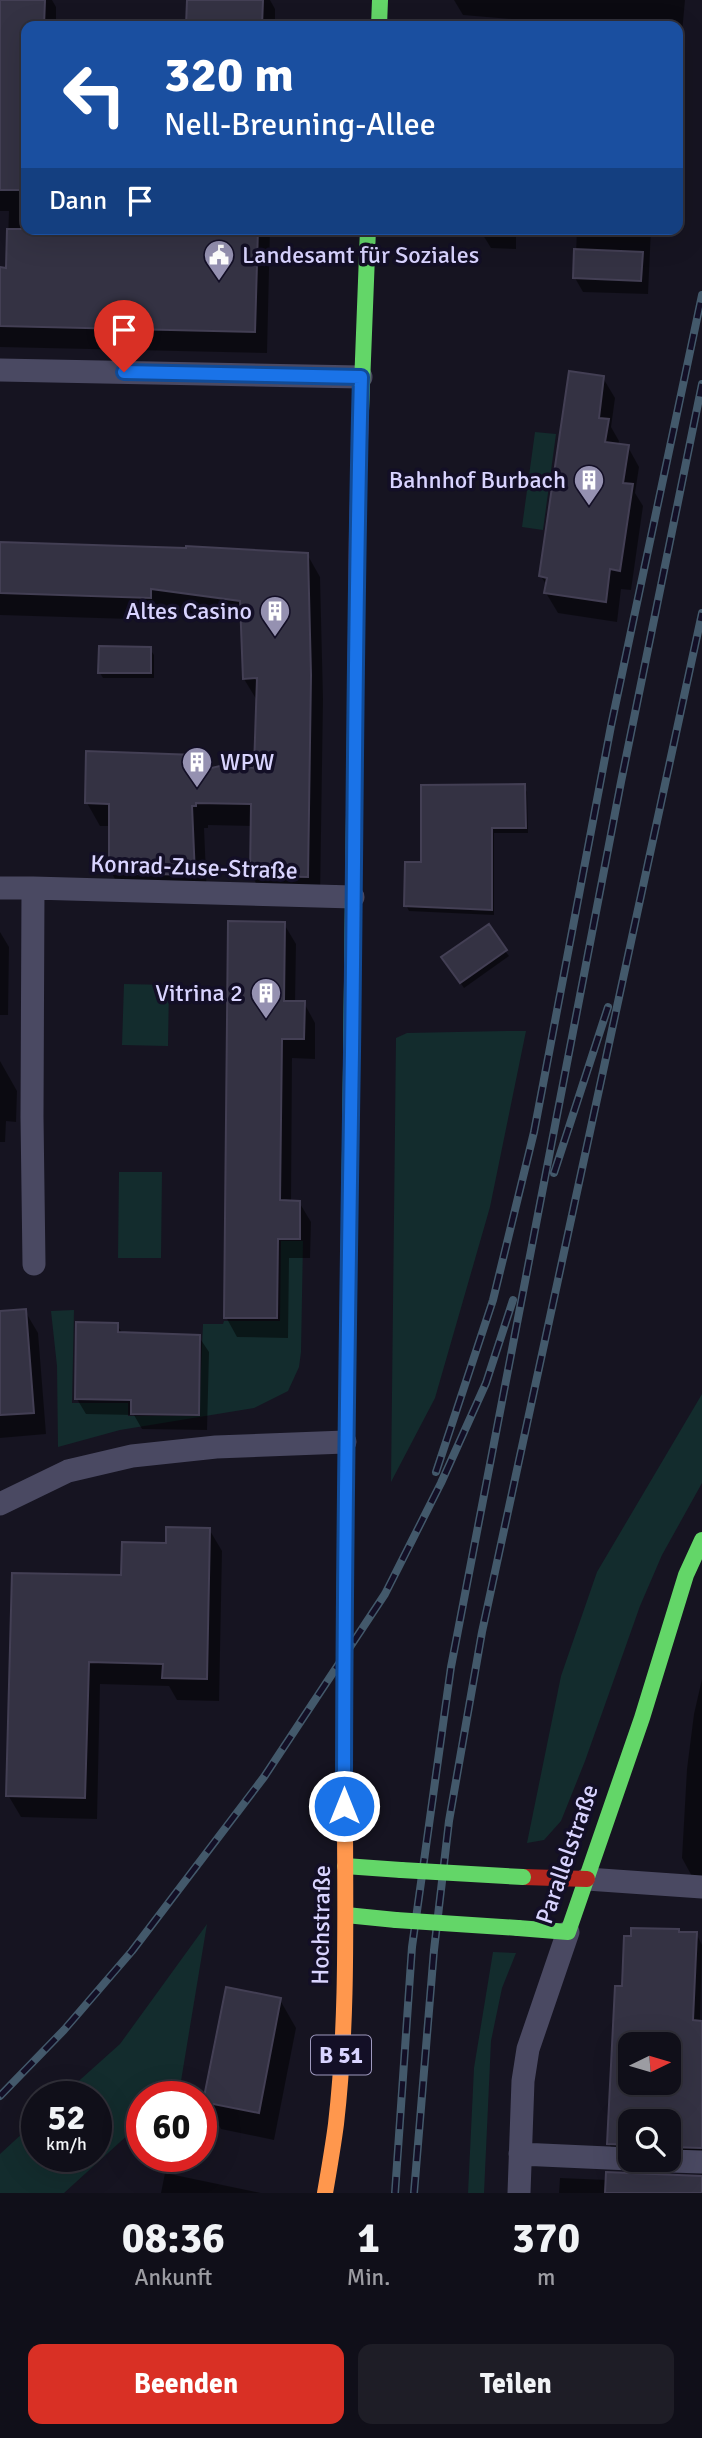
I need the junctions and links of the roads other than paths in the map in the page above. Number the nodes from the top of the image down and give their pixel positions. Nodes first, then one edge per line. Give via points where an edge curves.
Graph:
1 (380, 0) edge
2 (379, 21) edge
3 (368, 235) edge
4 (0, 370) edge
5 (361, 377) junction
6 (0, 888) edge
7 (33, 888) junction
8 (353, 897) junction
9 (34, 1264) dead end
10 (345, 1442) junction
11 (0, 1504) edge
12 (702, 1540) edge
13 (345, 1867) junction
14 (587, 1879) junction
15 (702, 1887) edge
16 (346, 1915) junction
17 (568, 1932) junction
18 (520, 2154) junction
19 (618, 2158) edge
20 (681, 2161) edge
21 (702, 2162) edge
22 (326, 2193) edge
23 (519, 2193) edge

1 - 2 main road
3 - 5 main road, Hochstraße / B 51
4 - 5 street
5 - 8 main road, Hochstraße / B 51
6 - 7 street, Konrad-Zuse-Straße
7 - 8 street, Konrad-Zuse-Straße
7 - 9 street
8 - 10 main road, Hochstraße / B 51
10 - 11 street via 216,1447 132,1457 68,1471
10 - 13 main road, Hochstraße / B 51, bridge
12 - 14 main road, Parallelstraße via 686,1575
13 - 14 main road, bridge
13 - 16 main road, Hochstraße / B 51
14 - 15 street
14 - 17 main road, Parallelstraße
16 - 17 main road, bridge
16 - 22 main road, Hochstraße / B 51 via 337,2116
17 - 18 street, Parallelstraße via 528,2049
18 - 19 street
18 - 23 street, Parallelstraße
20 - 21 street

